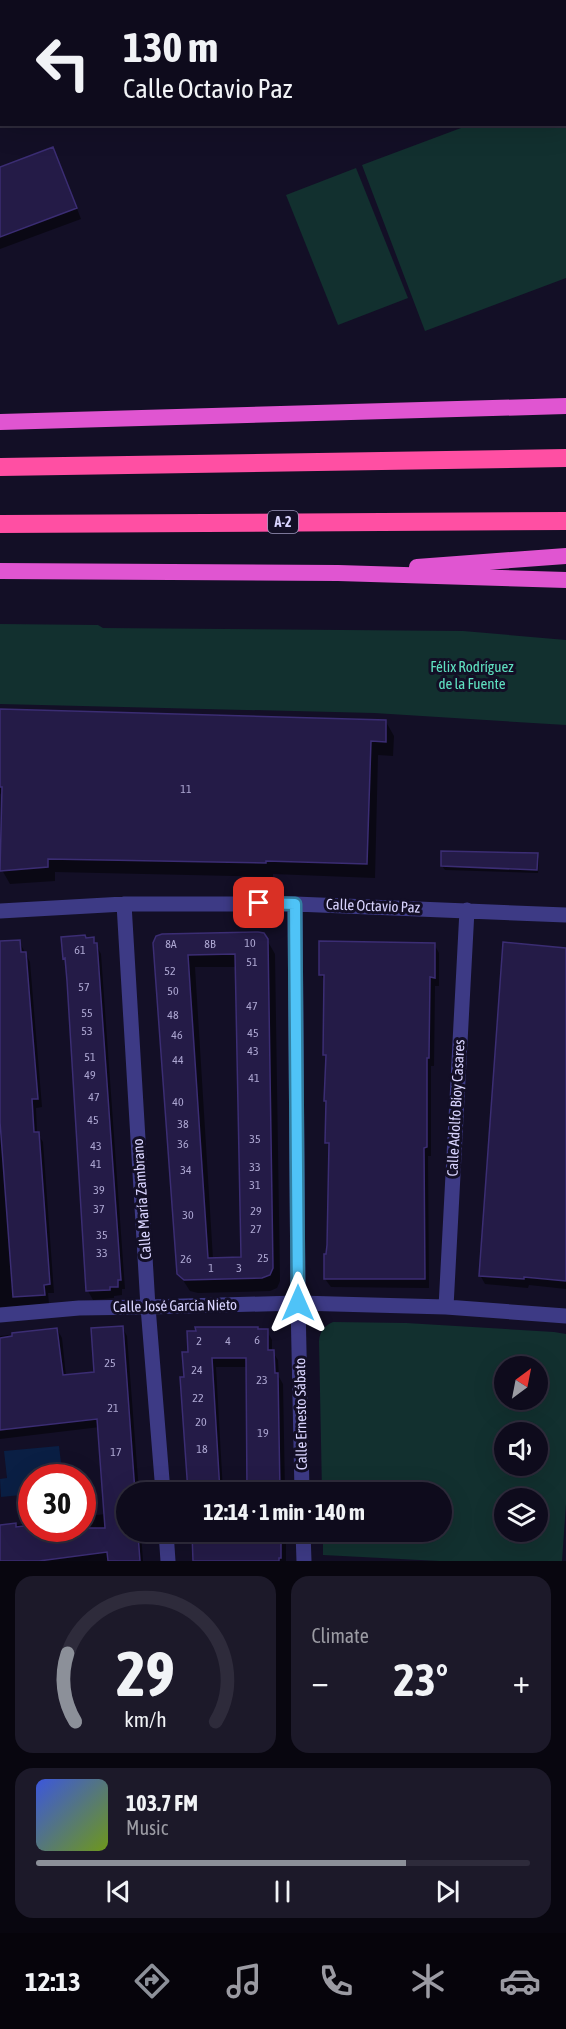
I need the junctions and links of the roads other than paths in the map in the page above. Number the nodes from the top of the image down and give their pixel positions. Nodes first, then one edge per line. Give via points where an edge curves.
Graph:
1 (566, 406) edge
2 (0, 422) edge
3 (566, 458) edge
4 (0, 467) edge
5 (566, 520) edge
6 (0, 524) edge
7 (566, 556) edge
8 (0, 571) edge
9 (338, 573) junction
10 (566, 580) edge
11 (124, 904) junction
12 (295, 904) junction
13 (467, 910) junction
14 (0, 911) edge
15 (566, 915) edge
16 (298, 1303) junction
17 (148, 1307) junction
18 (446, 1307) junction
19 (0, 1315) edge
20 (566, 1316) edge
21 (162, 1482) edge
22 (302, 1482) edge
23 (167, 1542) edge
24 (303, 1542) edge
25 (168, 1561) edge
26 (304, 1561) edge

1 - 2 highway
3 - 4 highway
5 - 6 highway, A-2
7 - 9 highway
8 - 9 highway
9 - 10 highway
11 - 12 street, Calle Octavio Paz
11 - 14 street, Calle Octavio Paz
11 - 17 street, Calle María Zambrano
12 - 13 street, Calle Octavio Paz
12 - 16 street, Calle Ernesto Sábato
13 - 15 street, Calle Octavio Paz
13 - 18 street, Calle Adolfo Bioy Casares
16 - 17 street, Calle José García Nieto
16 - 18 street, Calle José García Nieto
16 - 22 street, Calle Ernesto Sábato
17 - 19 street, Calle José García Nieto
17 - 21 street, Calle María Zambrano
18 - 20 street, Calle José García Nieto
23 - 25 street
24 - 26 street

